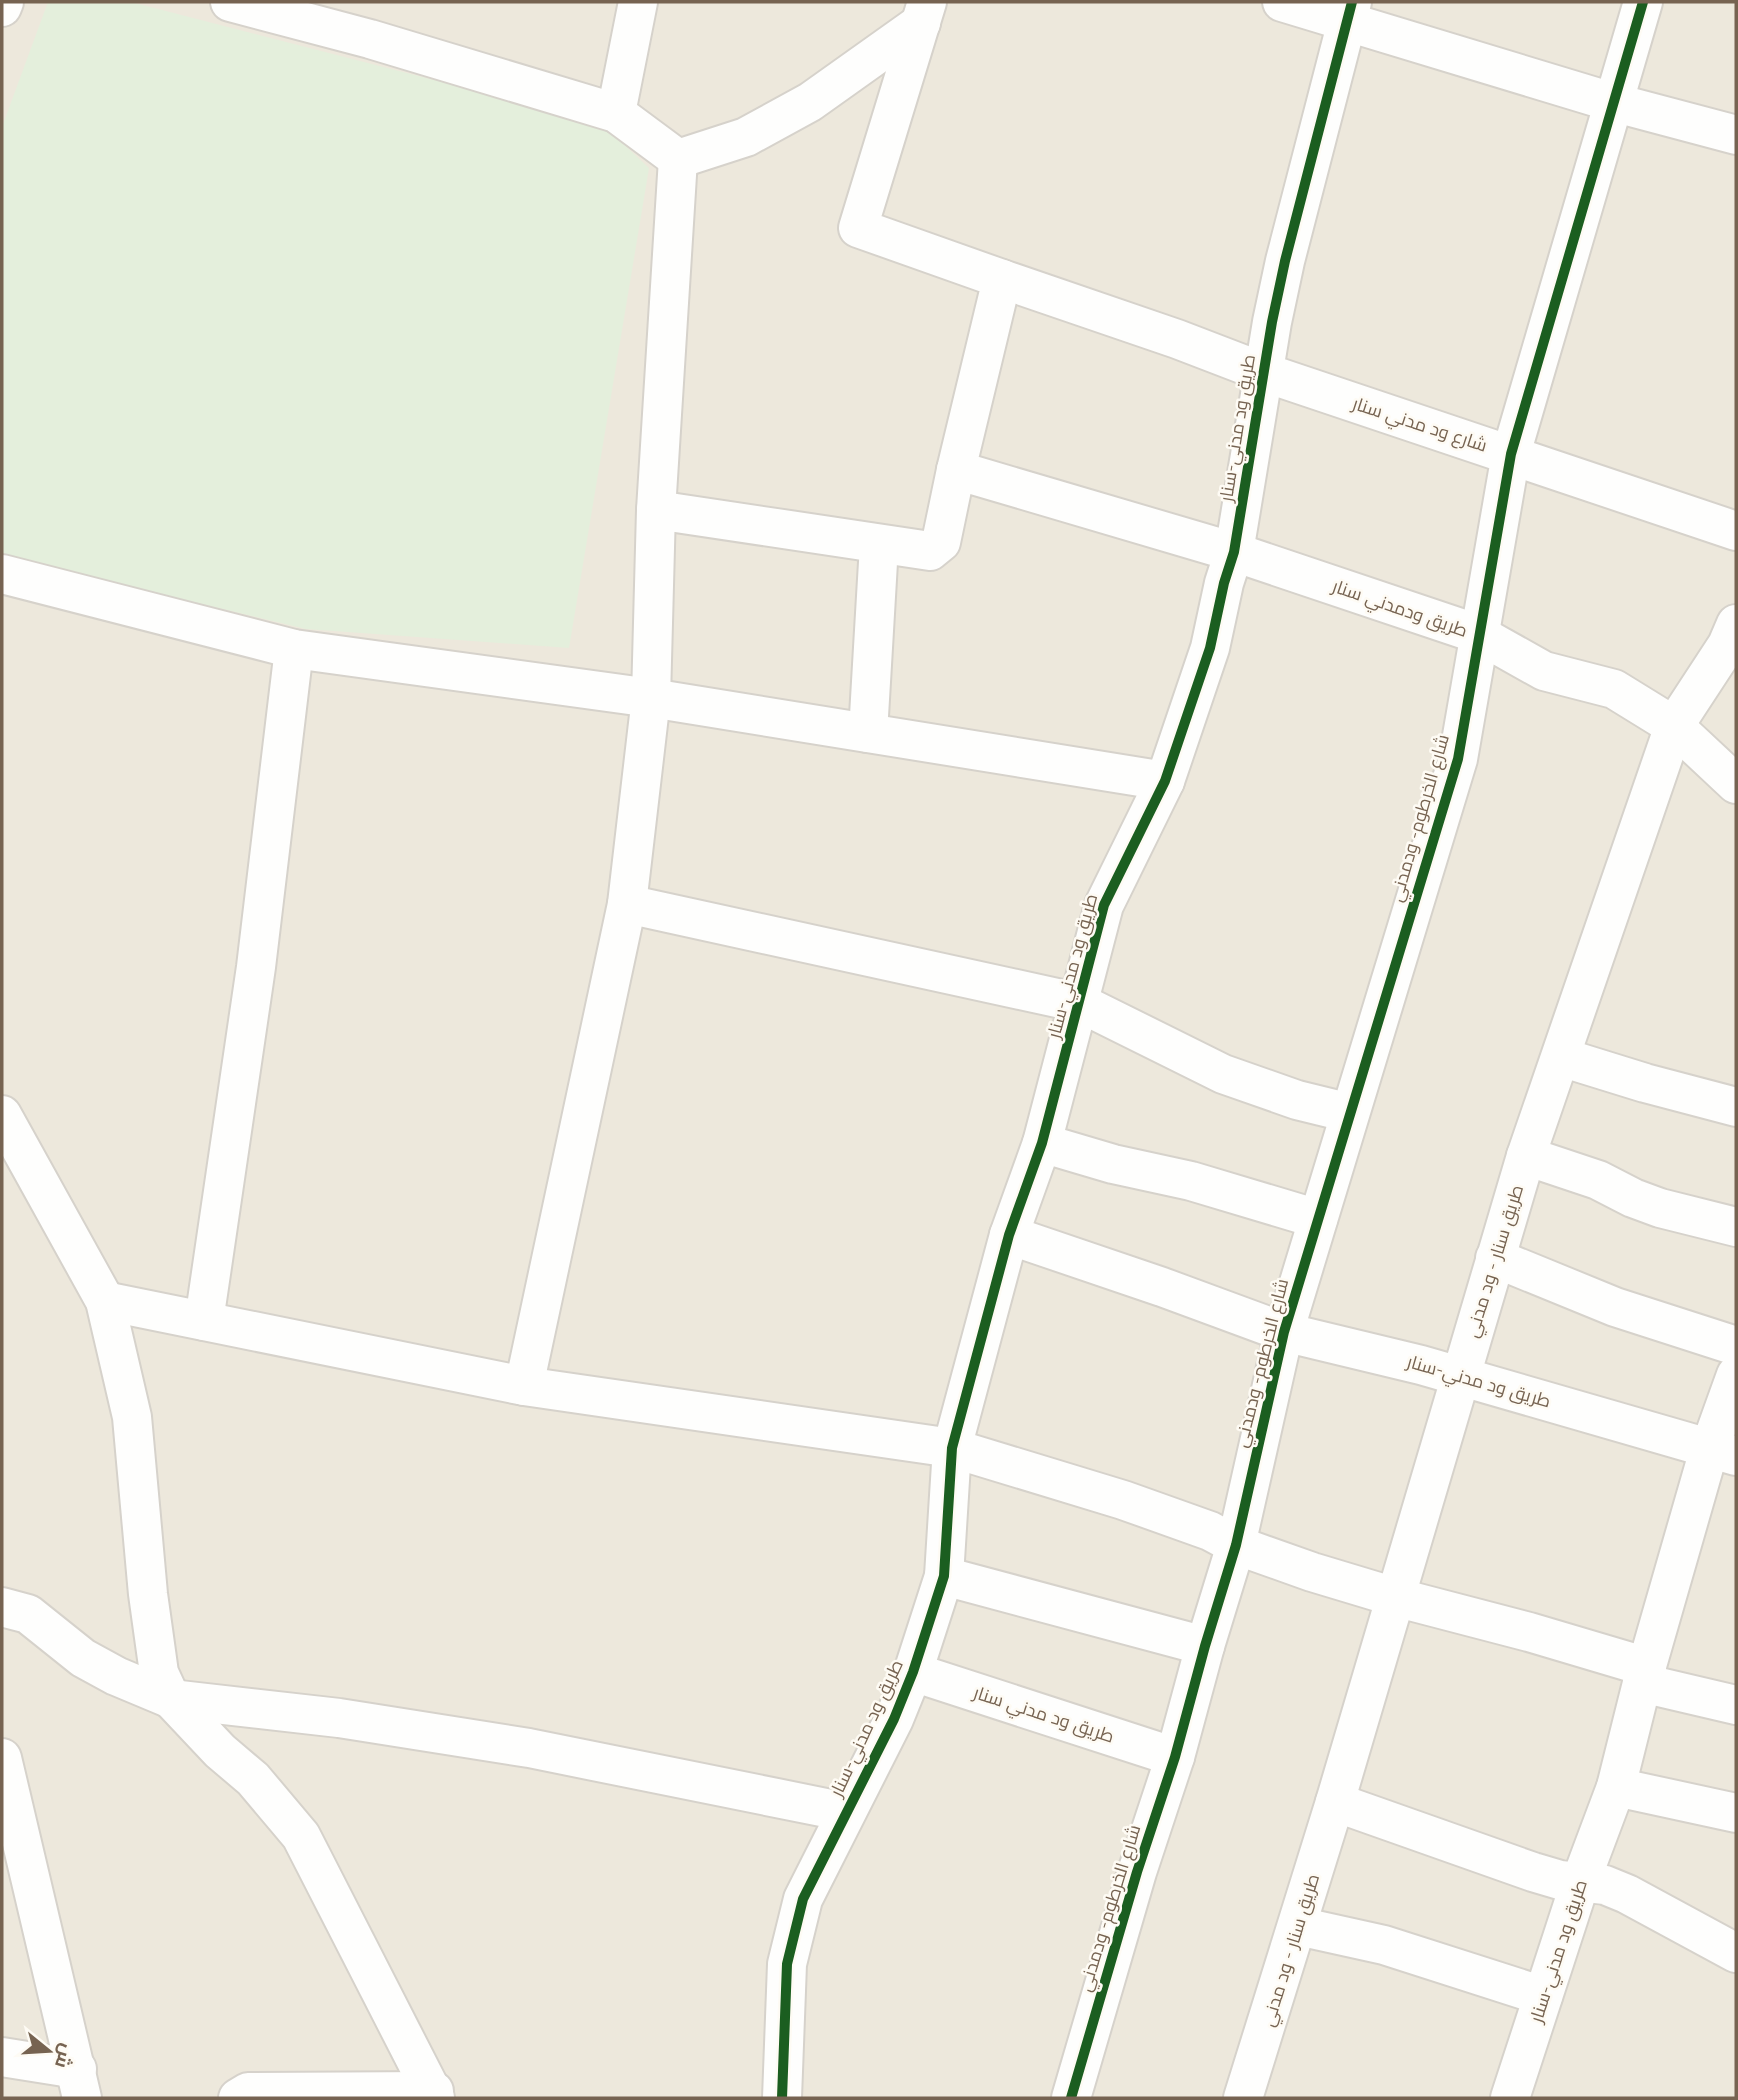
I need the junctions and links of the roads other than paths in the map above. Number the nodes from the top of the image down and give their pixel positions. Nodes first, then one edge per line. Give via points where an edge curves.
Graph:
1 (4, 2) edge
2 (230, 2) edge
3 (638, 2) edge
4 (1282, 2) edge
5 (1643, 2) edge
6 (2, 7) edge
7 (924, 12) edge
8 (1349, 12) edge
9 (1612, 102) junction
10 (616, 113) junction
11 (1736, 135) edge
12 (678, 159) junction
13 (1002, 279) junction
14 (1263, 372) junction
15 (1511, 454) junction
16 (956, 470) junction
17 (656, 510) junction
18 (1736, 531) edge
19 (879, 545) junction
20 (1234, 552) junction
21 (2, 575) edge
22 (1478, 635) junction
23 (1733, 639) edge
24 (293, 649) junction
25 (651, 698) junction
26 (1674, 726) junction
27 (868, 733) junction
28 (1165, 781) junction
29 (1736, 784) edge
30 (627, 904) junction
31 (1080, 1003) junction
32 (1561, 1057) junction
33 (1736, 1107) edge
34 (1350, 1113) junction
35 (2, 1115) edge
36 (1042, 1143) junction
37 (1526, 1156) junction
38 (1318, 1219) junction
39 (1736, 1227) edge
40 (1009, 1235) junction
41 (1495, 1258) junction
42 (105, 1301) junction
43 (204, 1321) junction
44 (1284, 1332) junction
45 (1736, 1346) edge
46 (1736, 1376) edge
47 (1460, 1377) junction
48 (524, 1386) junction
49 (952, 1448) junction
50 (1723, 1453) edge
51 (1236, 1545) junction
52 (944, 1576) junction
53 (1395, 1597) junction
54 (2, 1607) edge
55 (1205, 1646) junction
56 (913, 1672) junction
57 (1644, 1675) junction
58 (171, 1699) junction
59 (1736, 1705) edge
60 (1175, 1757) junction
61 (2, 1758) edge
62 (1616, 1787) junction
63 (1335, 1802) junction
64 (846, 1812) junction
65 (1736, 1813) edge
66 (1580, 1883) junction
67 (1298, 1926) junction
68 (1736, 1953) edge
69 (1543, 1996) junction
70 (2, 2057) edge
71 (79, 2083) edge
72 (434, 2095) edge
73 (238, 2098) edge
74 (782, 2098) edge
75 (1071, 2098) edge
76 (1243, 2098) edge
77 (1510, 2098) edge

1 - 6 street
2 - 10 street
3 - 10 street
4 - 8 street
5 - 9 street
7 - 12 street via 810,102 746,137
7 - 13 street, طريق ود مدني-سنار via 858,228
8 - 9 street
8 - 14 street, طريق ود مدني-سنار via 1285,261
9 - 11 street
9 - 15 street
10 - 12 street
12 - 17 street
13 - 14 street, طريق ود مدني-سنار
13 - 16 street
14 - 15 street, شارع ود مدني سنار
14 - 20 street, طريق ود مدني-سنار
15 - 18 street, شارع ود مدني سنار
15 - 22 street, شارع الخرطوم- ودمدني
16 - 19 street via 941,542 930,551
16 - 20 street
17 - 19 street
17 - 25 street
19 - 27 street
20 - 22 street, طريق ودمدني سنار
20 - 28 street, طريق ود مدني-سنار via 1210,648
21 - 24 street
22 - 26 street, طريق ودمدني سنار via 1544,671 1615,689
22 - 34 street, شارع الخرطوم- ودمدني via 1458,758
23 - 26 street
24 - 25 street
24 - 43 street via 256,967
25 - 27 street
25 - 30 street
26 - 29 street, طريق ودمدني سنار
26 - 32 street, طريق سنار - ود مدني
27 - 28 street
28 - 31 street, طريق ود مدني-سنار via 1104,905
30 - 31 street
30 - 48 street
31 - 34 street via 1223,1074
31 - 36 street, طريق ود مدني-سنار
32 - 33 street
32 - 37 street, طريق سنار - ود مدني
34 - 38 street, شارع الخرطوم- ودمدني
35 - 42 street
36 - 38 street
36 - 40 street, طريق ود مدني-سنار
37 - 39 street via 1598,1180 1660,1208
37 - 41 street, طريق سنار - ود مدني
38 - 44 street, شارع الخرطوم- ودمدني
40 - 44 street, طريق ود مدني-سنار
40 - 49 street, طريق ود مدني-سنار
41 - 45 street via 1615,1307
41 - 47 street, طريق سنار - ود مدني
42 - 43 street
42 - 58 street via 132,1417 155,1647 159,1673
43 - 48 street
44 - 47 street, طريق ود مدني-سنار
44 - 51 street, شارع الخرطوم- ودمدني
46 - 50 street, طريق ود مدني-سنار
47 - 50 street, طريق ود مدني-سنار
47 - 53 street, طريق سنار - ود مدني
48 - 49 street
49 - 51 street via 1124,1500
49 - 52 street, طريق ود مدني-سنار
50 - 57 street, طريق ود مدني-سنار
51 - 53 street
51 - 55 street, شارع الخرطوم- ودمدني
52 - 55 street
52 - 56 street, طريق ود مدني-سنار
53 - 57 street via 1529,1632
53 - 63 street, طريق سنار - ود مدني
54 - 58 street via 28,1614 83,1658
55 - 60 street, شارع الخرطوم- ودمدني
56 - 60 street, طريق ود مدني سنار
56 - 64 street, طريق ود مدني-سنار
57 - 59 street
57 - 62 street, طريق ود مدني-سنار
58 - 64 street via 339,1718 515,1746
58 - 72 street via 253,1779 301,1836
60 - 75 street, شارع الخرطوم- ودمدني
61 - 71 street
62 - 65 street
62 - 66 street, طريق ود مدني-سنار
63 - 66 street via 1533,1872
63 - 67 street, طريق سنار - ود مدني
64 - 74 street via 803,1899 787,1964
66 - 68 street via 1605,1885 1627,1894
66 - 69 street, طريق ود مدني-سنار
67 - 69 street via 1384,1945
67 - 76 street, طريق سنار - ود مدني
69 - 77 street, طريق ود مدني-سنار
70 - 71 street
72 - 73 street via 248,2092

